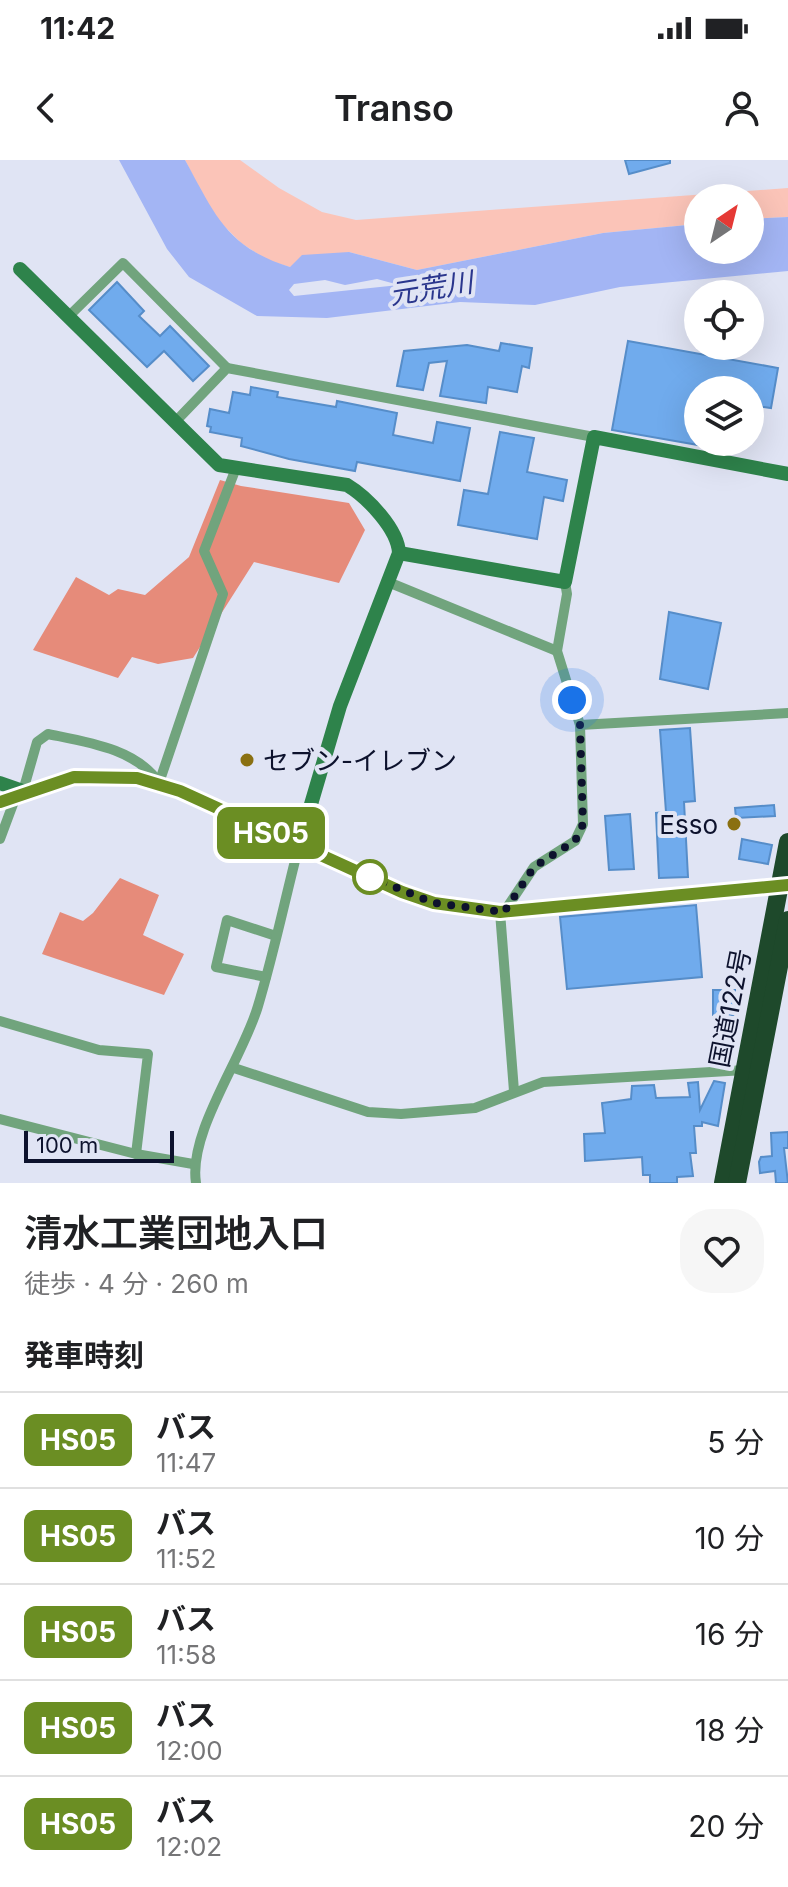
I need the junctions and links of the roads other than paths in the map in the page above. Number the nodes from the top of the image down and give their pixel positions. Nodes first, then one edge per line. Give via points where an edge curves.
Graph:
1 (20, 269) dead end
2 (69, 316) junction
3 (227, 368) junction
4 (176, 421) junction
5 (594, 437) junction
6 (236, 468) junction
7 (788, 474) edge
8 (399, 553) junction
9 (388, 582) junction
10 (565, 582) junction
11 (557, 651) junction
12 (788, 713) edge
13 (580, 725) junction
14 (0, 783) edge
15 (159, 783) junction
16 (20, 793) junction
17 (0, 802) edge
18 (2, 823) edge
19 (0, 839) edge
20 (788, 842) edge
21 (299, 845) junction
22 (784, 885) edge
23 (502, 912) junction
24 (788, 920) edge
25 (276, 936) junction
26 (266, 977) junction
27 (0, 1021) edge
28 (234, 1068) junction
29 (745, 1070) junction
30 (514, 1091) junction
31 (0, 1119) edge
32 (136, 1154) junction
33 (193, 1164) junction
34 (196, 1183) edge
35 (723, 1183) edge
36 (737, 1183) edge

1 - 2 street
2 - 3 street via 123,263
2 - 4 street
3 - 4 street
3 - 5 street
4 - 6 street via 219,465
5 - 7 street
5 - 10 street
6 - 8 street via 347,485 363,495 399,543
6 - 15 street via 204,551 223,594
8 - 9 street
8 - 10 street
9 - 11 street
9 - 21 street via 340,706
10 - 11 street
11 - 13 street
12 - 13 street
13 - 23 street via 583,824 575,841 534,867
14 - 16 street
15 - 16 main road via 97,775 56,780
15 - 16 street via 148,765 128,756 48,734 37,742
15 - 21 main road
16 - 17 main road
16 - 18 street
18 - 19 street
20 - 22 highway, 国道122号
21 - 23 main road via 434,903
21 - 25 street
22 - 23 main road
22 - 29 highway, 国道122号
23 - 30 street
24 - 36 highway, 国道122号
25 - 26 street
25 - 26 street via 227,920 216,967
26 - 28 street
27 - 32 street via 99,1050 148,1054
28 - 30 street via 368,1112 475,1108
28 - 33 street via 203,1129
29 - 30 street via 543,1082
29 - 35 highway, 国道122号
31 - 32 street
32 - 33 street
33 - 34 street

